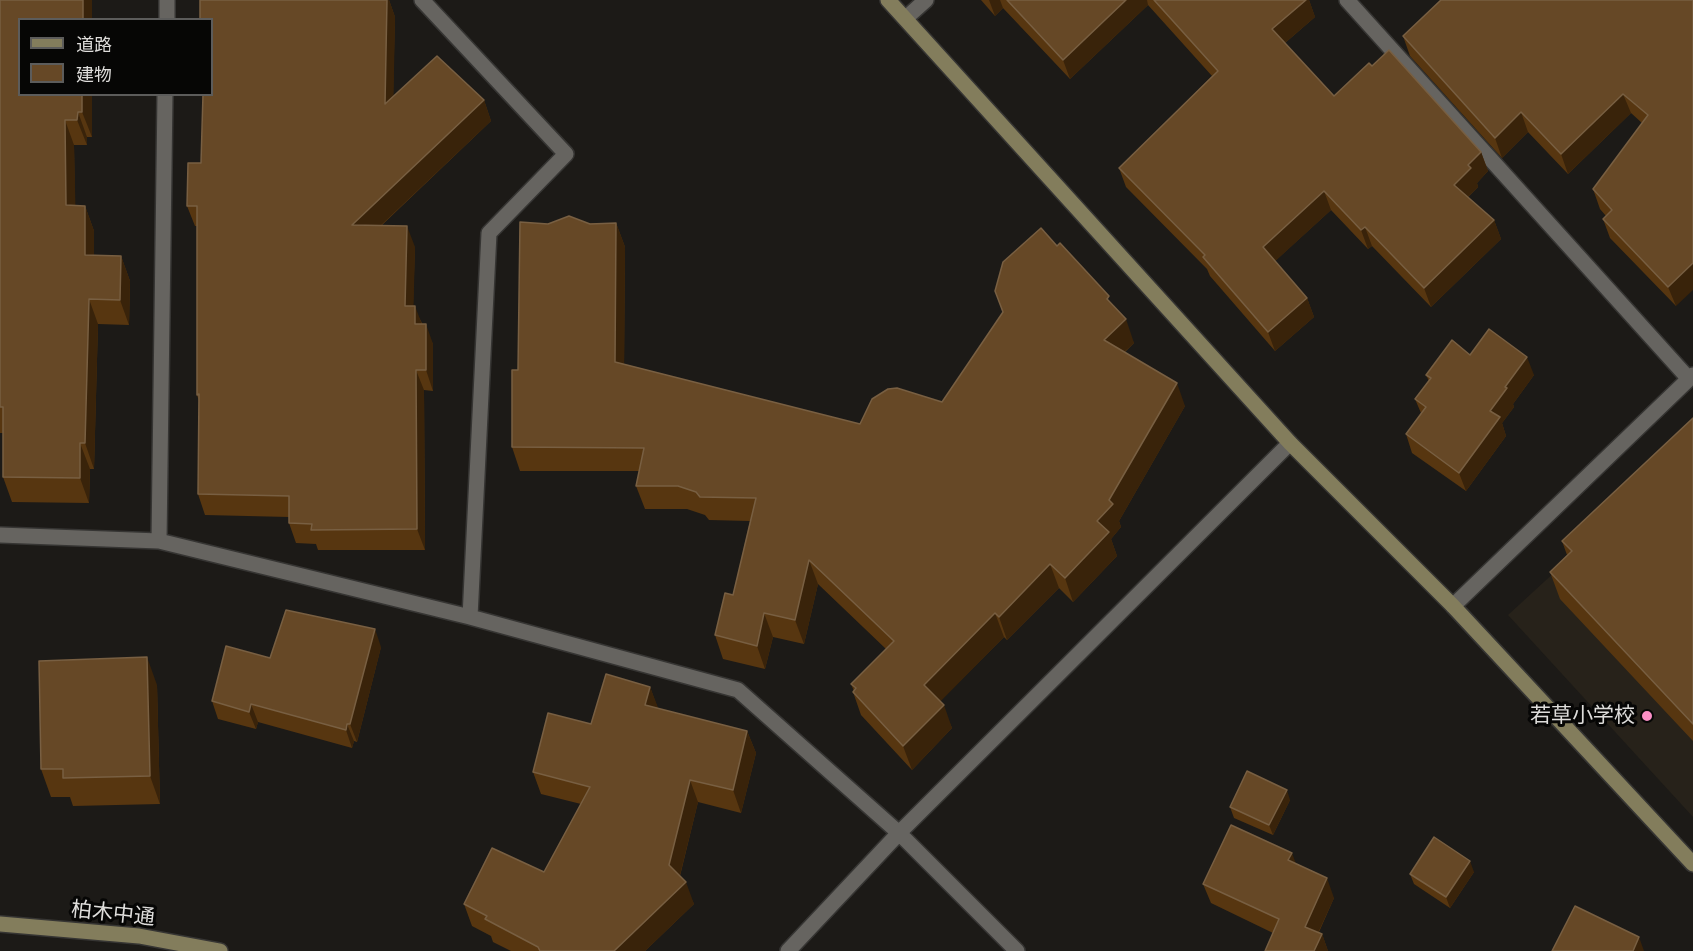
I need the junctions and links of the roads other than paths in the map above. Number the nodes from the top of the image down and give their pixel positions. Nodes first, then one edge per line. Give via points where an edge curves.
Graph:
1 (167, 0) edge
2 (422, 0) edge
3 (888, 0) edge
4 (926, 0) edge
5 (1347, 0) edge
6 (166, 18) edge
7 (906, 18) junction
8 (165, 96) edge
9 (1691, 377) edge
10 (1290, 443) junction
11 (0, 535) edge
12 (159, 541) junction
13 (1453, 606) junction
14 (470, 617) junction
15 (899, 832) junction
16 (1693, 864) edge
17 (0, 924) edge
18 (220, 951) edge
19 (788, 951) edge
20 (1017, 951) edge

1 - 6 street
2 - 14 street via 566,154 489,233
3 - 7 street
4 - 7 street
5 - 9 street
7 - 10 street
8 - 12 street
9 - 13 street
10 - 13 street
10 - 15 street
11 - 12 street
12 - 14 street
13 - 16 street
14 - 15 street via 738,690
15 - 19 street
15 - 20 street
17 - 18 street, 柏木中通 via 139,936

